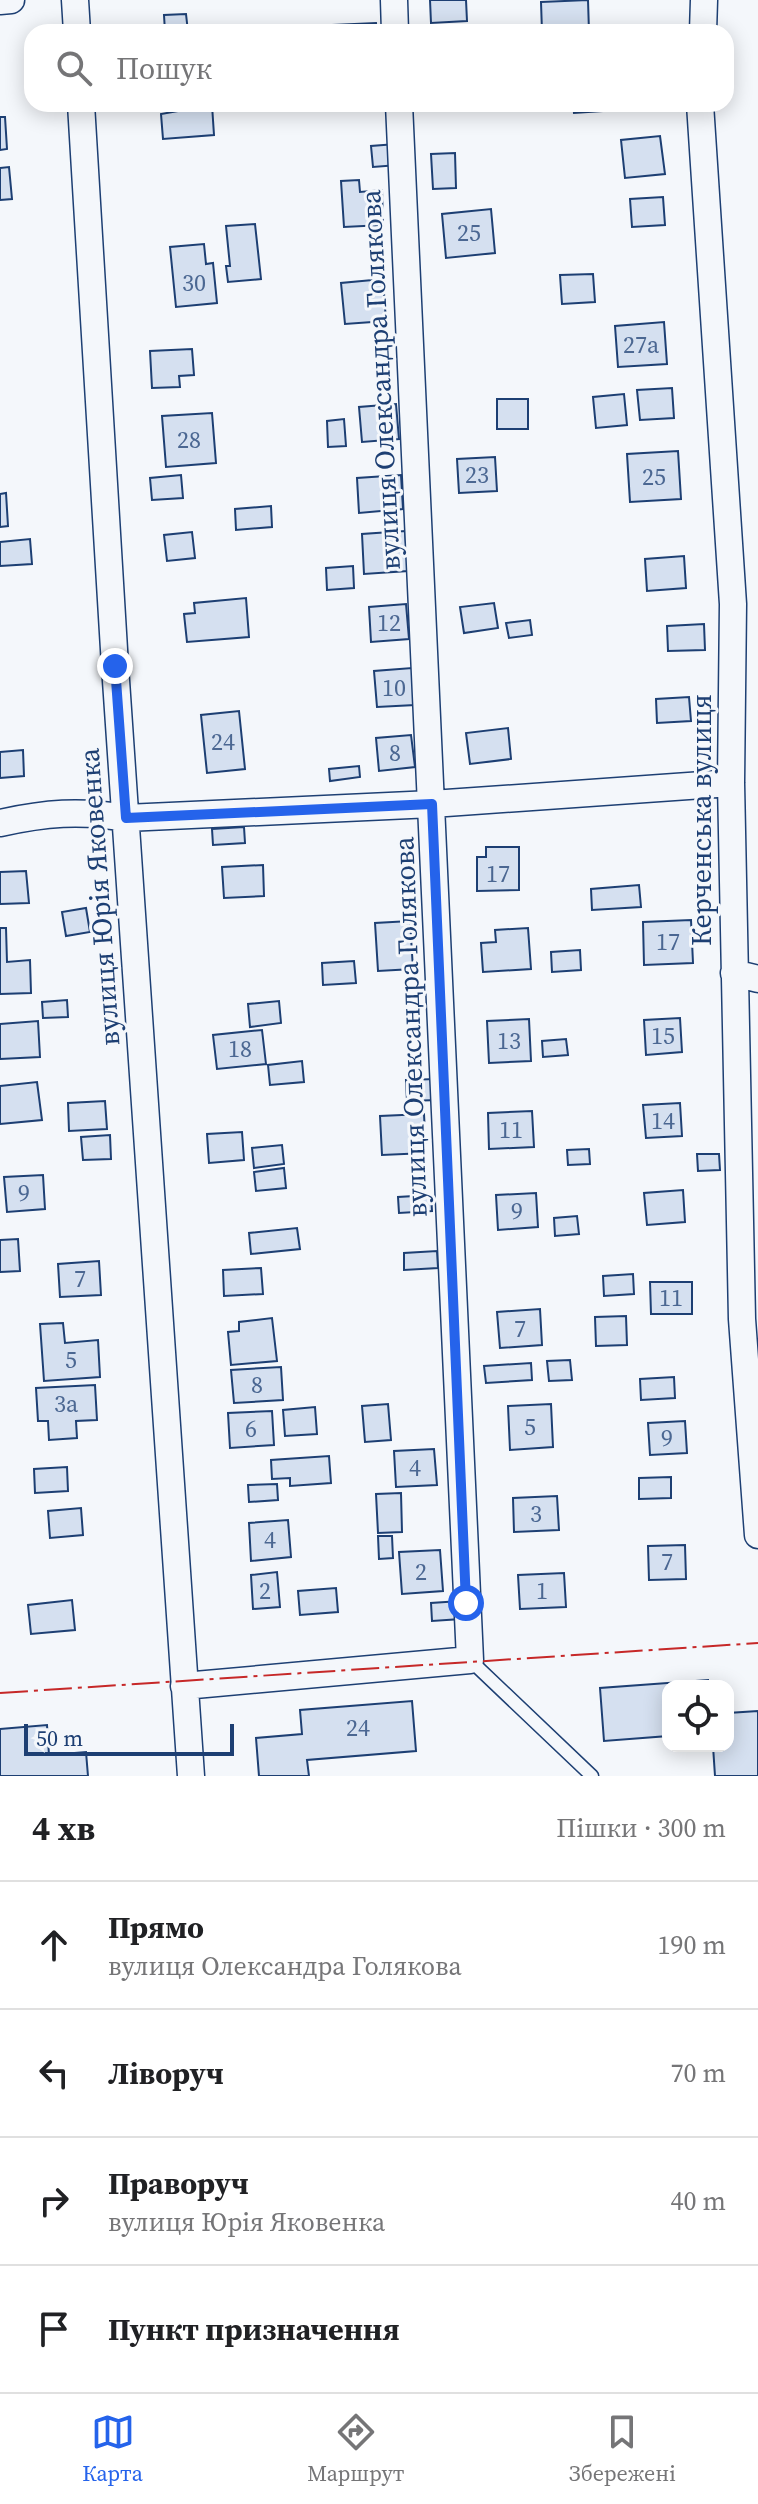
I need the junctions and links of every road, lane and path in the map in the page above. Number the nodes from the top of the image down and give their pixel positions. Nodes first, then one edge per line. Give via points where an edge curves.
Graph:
1 (11, 0) edge
2 (75, 0) edge
3 (394, 0) edge
4 (704, 0) edge
5 (0, 1) edge
6 (76, 24) edge
7 (395, 24) edge
8 (703, 24) edge
9 (82, 112) edge
10 (399, 112) edge
11 (701, 112) edge
12 (731, 783) junction
13 (432, 804) junction
14 (126, 818) junction
15 (0, 823) edge
16 (746, 976) edge
17 (758, 1535) edge
18 (470, 1660) junction
19 (184, 1686) junction
20 (191, 1776) edge
21 (592, 1776) edge

1 - 5 street
2 - 6 street
3 - 7 street
4 - 8 street
9 - 14 street, вулиця Юрія Яковенка
10 - 13 street, вулиця Олександра Голякова
11 - 12 street, Керченська вулиця via 733,604
12 - 13 street
12 - 16 street, Керченська вулиця
13 - 14 street
13 - 18 street, вулиця Олександра Голякова
14 - 15 street via 49,812
14 - 19 street, вулиця Юрія Яковенка
16 - 17 street, Керченська вулиця via 742,1319
18 - 19 street
18 - 21 lane
19 - 20 street, вулиця Юрія Яковенка

